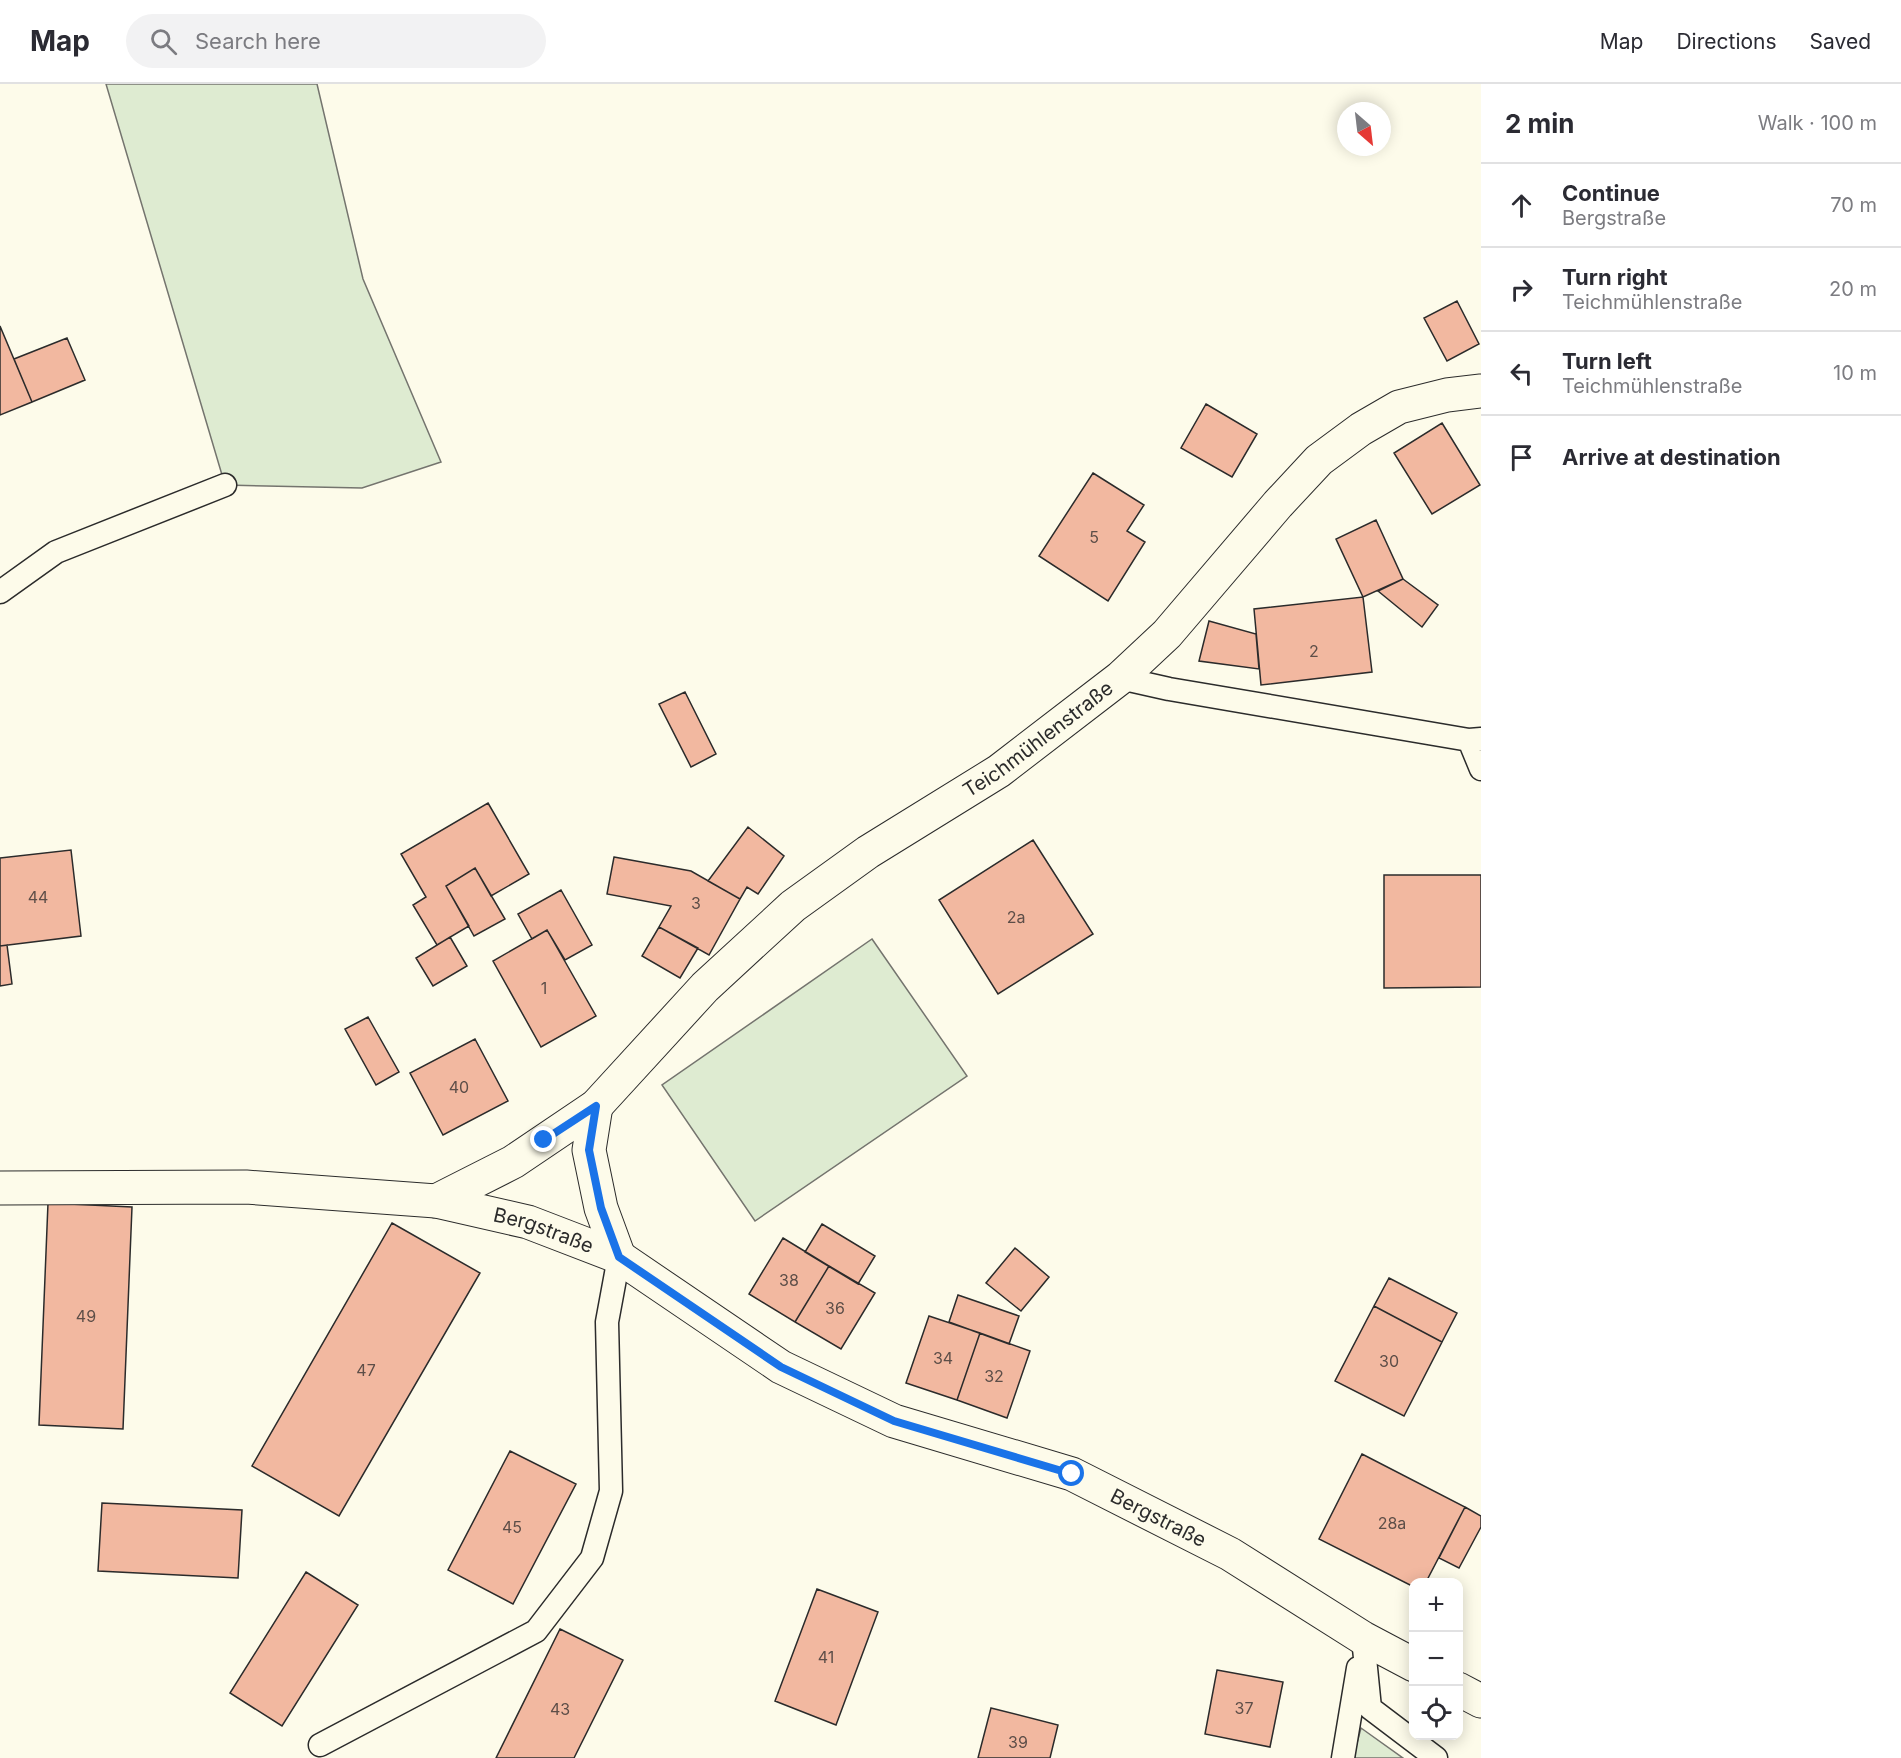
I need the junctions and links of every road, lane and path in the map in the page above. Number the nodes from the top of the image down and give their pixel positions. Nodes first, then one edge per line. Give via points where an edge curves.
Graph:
1 (1481, 391) edge
2 (225, 485) dead end
3 (0, 592) edge
4 (1120, 678) junction
5 (1475, 739) edge
6 (1481, 769) edge
7 (596, 1106) junction
8 (0, 1188) edge
9 (436, 1201) junction
10 (619, 1257) junction
11 (1363, 1638) junction
12 (1409, 1663) edge
13 (1463, 1692) edge
14 (1481, 1701) edge
15 (320, 1745) dead end
16 (1343, 1758) edge
17 (1436, 1758) edge

1 - 4 street, Teichmühlenstraße via 1399,407 1319,460 1167,634
2 - 3 lane via 56,552
4 - 5 lane via 1169,690
4 - 7 street, Teichmühlenstraße via 999,771 868,852 793,906 705,987
5 - 6 lane
7 - 9 street, Teichmühlenstraße via 513,1162
7 - 10 street via 589,1150 601,1208
8 - 9 street, Bergstraße via 246,1187
9 - 10 street, Bergstraße via 528,1222
10 - 11 street, Bergstraße via 781,1367 894,1421 1072,1474 1230,1554
10 - 15 lane via 607,1322 611,1491 592,1558 536,1631
11 - 12 street, Bergstraße
11 - 16 lane
11 - 17 lane via 1370,1708
13 - 14 street

